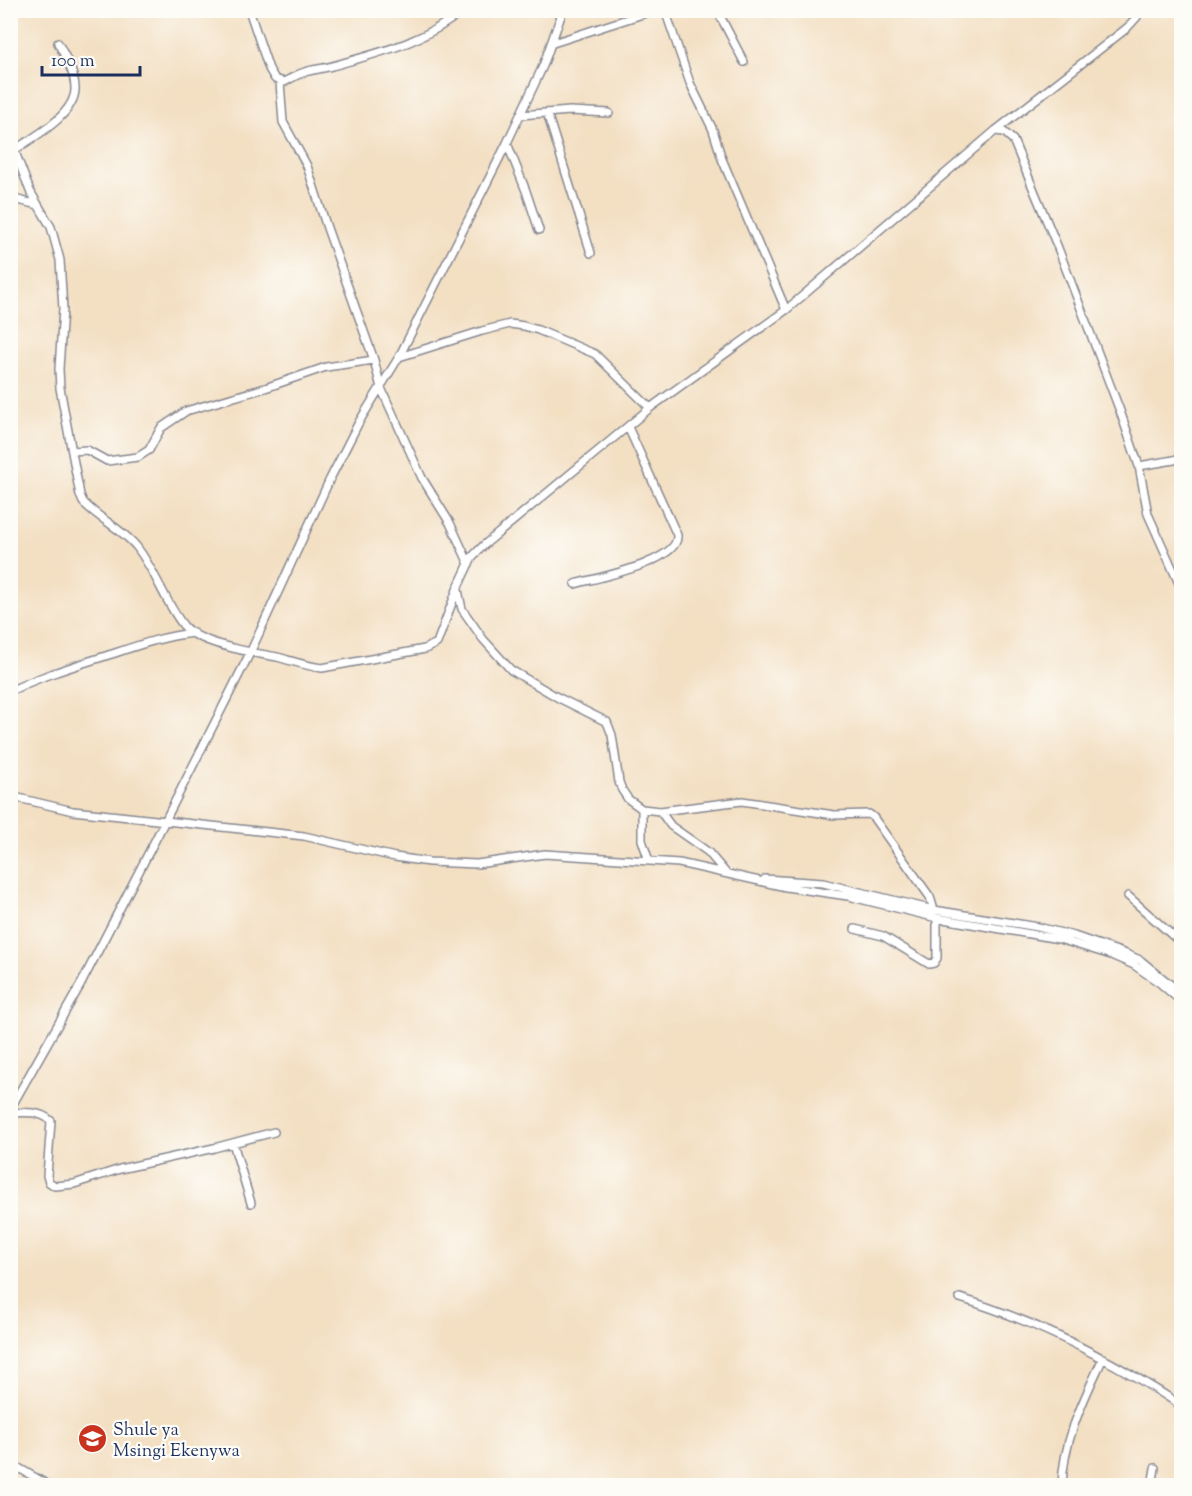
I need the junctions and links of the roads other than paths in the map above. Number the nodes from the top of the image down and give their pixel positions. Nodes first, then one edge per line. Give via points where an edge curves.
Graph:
1 (249, 10) edge
2 (563, 10) edge
3 (655, 10) edge
4 (664, 10) edge
5 (717, 10) edge
6 (1137, 10) edge
7 (461, 11) edge
8 (58, 43) dead end
9 (553, 43) junction
10 (744, 62) dead end
11 (280, 82) junction
12 (547, 113) junction
13 (609, 113) dead end
14 (520, 115) junction
15 (995, 131) junction
16 (10, 139) edge
17 (507, 143) junction
18 (14, 150) junction
19 (10, 198) edge
20 (38, 205) junction
21 (539, 230) dead end
22 (591, 253) dead end
23 (786, 310) junction
24 (399, 357) junction
25 (374, 360) junction
26 (381, 388) junction
27 (650, 408) junction
28 (628, 427) junction
29 (72, 451) junction
30 (1182, 457) edge
31 (1138, 466) junction
32 (469, 564) junction
33 (575, 584) dead end
34 (458, 587) junction
35 (1182, 590) edge
36 (193, 633) junction
37 (250, 653) junction
38 (10, 691) edge
39 (10, 796) edge
40 (642, 809) junction
41 (660, 811) junction
42 (165, 821) junction
43 (649, 861) junction
44 (725, 872) junction
45 (750, 879) junction
46 (1128, 896) dead end
47 (934, 910) junction
48 (937, 918) junction
49 (855, 929) dead end
50 (1182, 944) edge
51 (1182, 994) edge
52 (1182, 1002) edge
53 (10, 1111) edge
54 (274, 1132) dead end
55 (233, 1143) junction
56 (251, 1203) dead end
57 (960, 1298) dead end
58 (1103, 1358) junction
59 (1182, 1406) edge
60 (10, 1463) edge
61 (1155, 1468) dead end
62 (50, 1485) edge
63 (1062, 1485) edge
64 (1152, 1485) edge

1 - 11 street via 269,69
2 - 9 street
3 - 9 street
4 - 23 street via 690,83
5 - 10 street
6 - 15 street via 1137,17 1127,28
7 - 11 street via 423,37 399,47 310,70
8 - 18 street via 75,87 71,104 49,126
9 - 14 street
11 - 25 street via 283,122 307,166
12 - 13 street
12 - 14 street
12 - 22 street
14 - 17 street
15 - 23 street
15 - 31 street via 1009,135 1017,148
16 - 18 street
17 - 21 street
17 - 24 street
18 - 20 street
19 - 20 street
20 - 29 street via 51,227 60,260 60,388
23 - 27 street
24 - 26 street
24 - 27 street via 510,324 524,326 595,354
25 - 26 street
25 - 29 street via 326,367 186,411 160,428 149,450 138,457 107,461 87,450
26 - 32 street via 422,478
26 - 37 street via 330,479
27 - 28 street
28 - 32 street via 484,544
28 - 33 street via 677,543 648,563
29 - 36 street via 83,502 137,547 182,625
30 - 31 street
31 - 35 street via 1148,514
32 - 34 street
34 - 37 street via 440,639 425,649 322,668
34 - 40 street via 462,609 511,670 608,722 622,790
36 - 37 street
36 - 38 street via 145,642
37 - 42 street
39 - 42 street via 73,810
40 - 41 street
40 - 43 street via 642,840
41 - 44 street via 671,826 708,852
41 - 47 street via 742,801 834,815 868,814 930,897
42 - 43 street via 304,836 395,857 454,864 545,854
42 - 53 street
43 - 44 street
44 - 45 street
45 - 47 street via 823,883
45 - 48 street via 848,896
46 - 50 street
47 - 51 street via 1074,936 1126,954
48 - 49 street via 936,958 929,964 883,936
48 - 52 street via 1059,939 1112,955 1143,971
53 - 55 street via 29,1112 51,1121 47,1176 55,1186
54 - 55 street
55 - 56 street
57 - 58 street via 1042,1328
58 - 59 street
58 - 63 street via 1066,1449
60 - 62 street
61 - 64 street

